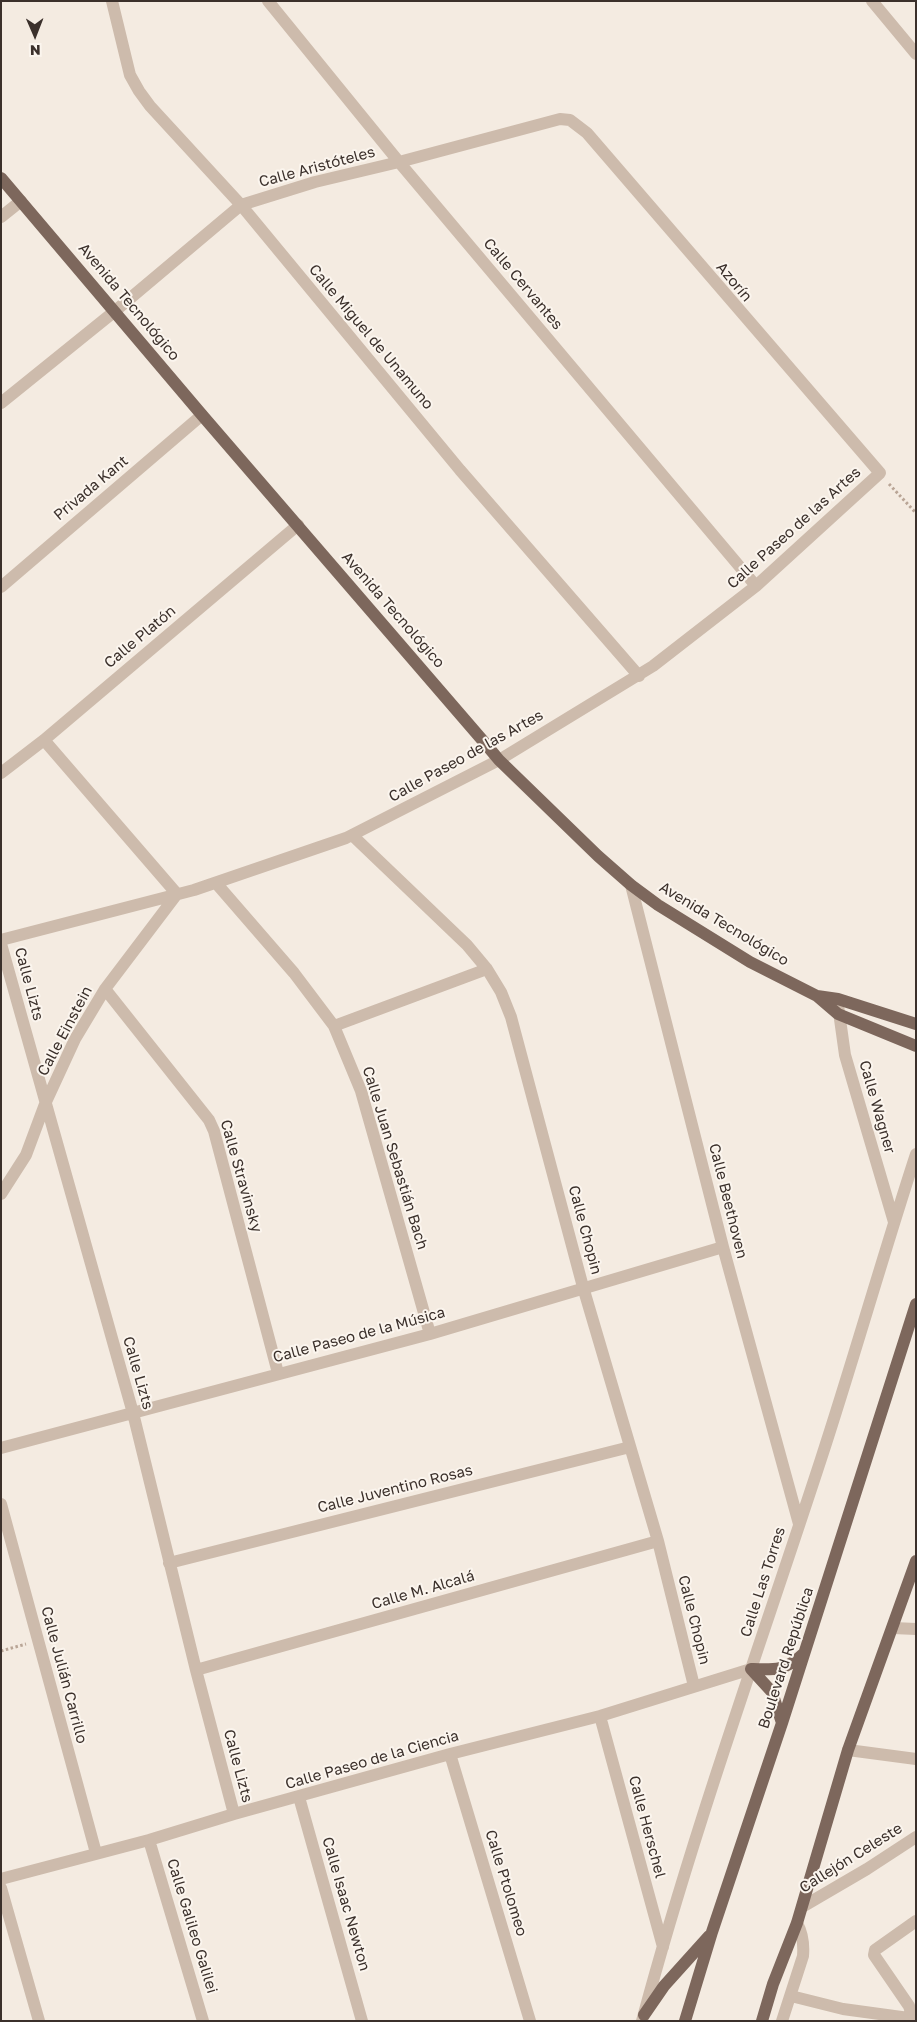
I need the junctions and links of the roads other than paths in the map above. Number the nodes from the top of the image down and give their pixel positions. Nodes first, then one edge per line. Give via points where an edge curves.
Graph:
1 (112, 1) edge
2 (268, 1) edge
3 (872, 1) edge
4 (916, 54) edge
5 (560, 119) joint
6 (399, 162) junction
7 (1, 178) edge
8 (21, 201) junction
9 (241, 205) junction
10 (1, 217) edge
11 (115, 311) junction
12 (1, 403) edge
13 (202, 415) junction
14 (880, 474) joint
15 (298, 525) junction
16 (756, 586) junction
17 (1, 587) edge
18 (639, 676) junction
19 (44, 740) junction
20 (499, 760) junction
21 (1, 773) edge
22 (352, 835) junction
23 (216, 883) junction
24 (631, 885) junction
25 (177, 894) junction
26 (1, 942) edge
27 (486, 969) junction
28 (105, 989) junction
29 (817, 996) junction
30 (838, 998) junction
31 (838, 1014) junction
32 (916, 1024) edge
33 (334, 1026) junction
34 (916, 1046) edge
35 (45, 1104) junction
36 (916, 1154) edge
37 (1, 1194) edge
38 (894, 1222) junction
39 (723, 1247) junction
40 (583, 1287) junction
41 (916, 1304) edge
42 (430, 1334) junction
43 (278, 1373) junction
44 (133, 1414) junction
45 (630, 1447) junction
46 (1, 1448) edge
47 (1, 1504) edge
48 (799, 1524) junction
49 (658, 1541) junction
50 (916, 1561) edge
51 (169, 1563) junction
52 (893, 1628) junction
53 (916, 1629) edge
54 (804, 1653) junction
55 (751, 1669) junction
56 (196, 1670) junction
57 (694, 1686) junction
58 (600, 1716) junction
59 (782, 1723) junction
60 (848, 1750) junction
61 (450, 1754) junction
62 (916, 1759) edge
63 (299, 1797) junction
64 (234, 1814) junction
65 (916, 1837) edge
66 (149, 1840) junction
67 (96, 1853) junction
68 (1, 1879) edge
69 (1, 1888) edge
70 (802, 1907) junction
71 (916, 1921) edge
72 (797, 1923) junction
73 (712, 1932) junction
74 (663, 1947) junction
75 (791, 1996) junction
76 (913, 2011) edge
77 (842, 2015) edge
78 (643, 2018) edge
79 (39, 2021) edge
80 (203, 2021) edge
81 (362, 2021) edge
82 (530, 2021) edge
83 (685, 2021) edge
84 (762, 2021) edge
85 (782, 2021) edge

1 - 9 street, Calle Miguel de Unamuno via 130,75 139,91
2 - 6 street, Calle Cervantes
3 - 4 street
5 - 6 street, Calle Aristóteles
5 - 14 street, Azorín via 570,120 587,133
6 - 9 street, Calle Aristóteles via 315,182
6 - 16 street, Calle Cervantes
7 - 8 main road, Avenida Tecnológico
8 - 10 street
8 - 11 main road, Avenida Tecnológico
9 - 11 street, Calle Aristóteles
9 - 18 street, Calle Miguel de Unamuno via 460,470
11 - 12 street, Calle Aristóteles
11 - 13 main road, Avenida Tecnológico
13 - 15 main road, Avenida Tecnológico
13 - 17 street, Privada Kant
14 - 16 street, Calle Paseo de las Artes
15 - 19 street, Calle Platón
15 - 20 main road, Avenida Tecnológico
16 - 18 street, Calle Paseo de las Artes
18 - 20 street, Calle Paseo de las Artes
19 - 21 street, Calle Platón
19 - 25 street
20 - 22 street, Calle Paseo de las Artes
20 - 24 main road, Avenida Tecnológico
22 - 23 street, Calle Paseo de las Artes
22 - 27 street, Calle Chopin via 467,946
23 - 25 street, Calle Paseo de las Artes
23 - 33 street, Calle Juan Sebastián Bach via 294,973
24 - 29 main road, Avenida Tecnológico via 689,926
24 - 39 street, Calle Beethoven
25 - 26 street, Calle Paseo de las Artes
25 - 28 street, Calle Einstein
26 - 35 street, Calle Lizts
27 - 33 street
27 - 40 street, Calle Chopin via 501,992 511,1018
28 - 35 street, Calle Einstein via 76,1039
28 - 43 street, Calle Stravinsky via 209,1120 214,1131
29 - 30 main road
29 - 31 main road
30 - 31 street, Calle Wagner
30 - 32 main road
31 - 34 main road
31 - 38 street, Calle Wagner via 845,1055
33 - 42 street, Calle Juan Sebastián Bach via 361,1091
35 - 37 street, Calle Einstein via 26,1155
35 - 44 street, Calle Lizts
36 - 38 street, Calle Las Torres
38 - 48 street, Calle Las Torres
39 - 40 street, Calle Paseo de la Música
39 - 48 street, Calle Beethoven
40 - 42 street, Calle Paseo de la Música
40 - 45 street, Calle Chopin
41 - 54 main road, Boulevard República
42 - 43 street, Calle Paseo de la Música
43 - 44 street, Calle Paseo de la Música
44 - 46 street, Calle Paseo de la Música
44 - 51 street, Calle Lizts
45 - 49 street, Calle Chopin
45 - 51 street, Calle Juventino Rosas
47 - 67 street, Calle Julián Carrillo
48 - 55 street, Calle Las Torres
49 - 56 street, Calle M. Alcalá
49 - 57 street, Calle Chopin
50 - 52 main road
51 - 56 street, Calle Lizts
52 - 53 street
52 - 60 main road
54 - 55 main road via 784,1668
54 - 59 main road, Boulevard República
55 - 57 street, Calle Paseo de la Ciencia
55 - 59 main road via 772,1692
55 - 74 street, Calle Las Torres
56 - 64 street, Calle Lizts
57 - 58 street, Calle Paseo de la Ciencia
58 - 61 street, Calle Paseo de la Ciencia
58 - 74 street, Calle Herschel
59 - 73 main road, Boulevard República
60 - 62 street
60 - 70 main road
61 - 63 street, Calle Paseo de la Ciencia
61 - 82 street, Calle Ptolomeo
63 - 64 street, Calle Paseo de la Ciencia
63 - 81 street, Calle Isaac Newton
64 - 66 street, Calle Paseo de la Ciencia
65 - 70 street, Callejón Celeste
66 - 67 street, Calle Paseo de la Ciencia
66 - 80 street, Calle Galileo Galilei
67 - 68 street, Calle Paseo de la Ciencia
69 - 79 street
70 - 72 main road
71 - 76 street via 875,1950 874,1955
72 - 75 street via 804,1946
72 - 84 main road
73 - 78 main road via 664,1986
73 - 83 main road, Boulevard República
74 - 78 street, Calle Las Torres
75 - 77 street
75 - 85 street
76 - 77 street

